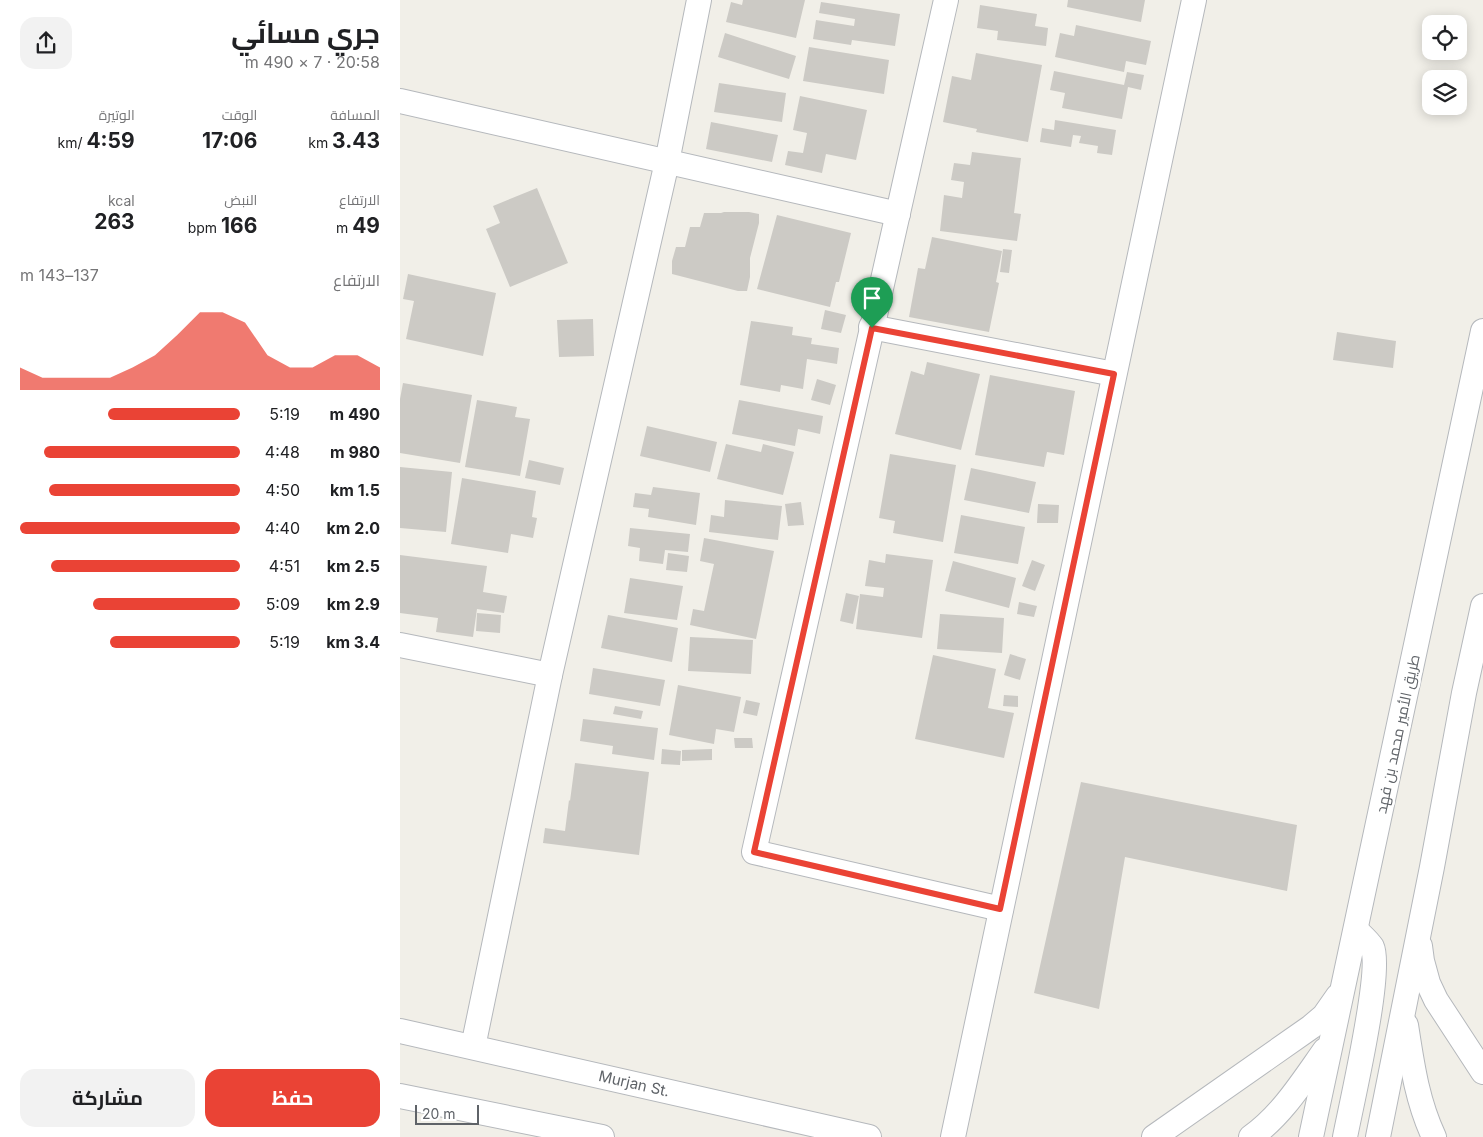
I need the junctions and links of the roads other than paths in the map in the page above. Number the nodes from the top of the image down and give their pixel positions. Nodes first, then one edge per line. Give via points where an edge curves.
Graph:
1 (700, 0) edge
2 (946, 0) edge
3 (1194, 0) edge
4 (400, 103) edge
5 (667, 162) junction
6 (898, 214) junction
7 (872, 328) junction
8 (1483, 331) edge
9 (1114, 374) junction
10 (1483, 606) edge
11 (400, 645) edge
12 (550, 675) junction
13 (1000, 909) junction
14 (1356, 930) junction
15 (1419, 930) junction
16 (1344, 983) junction
17 (1404, 1007) junction
18 (400, 1031) edge
19 (1331, 1042) junction
20 (473, 1047) junction
21 (1483, 1072) edge
22 (400, 1096) edge
23 (602, 1137) edge
24 (869, 1137) edge
25 (953, 1137) edge
26 (1154, 1137) edge
27 (1251, 1137) edge
28 (1311, 1137) edge
29 (1345, 1137) edge
30 (1378, 1137) edge
31 (1434, 1137) edge

1 - 5 street
2 - 6 street
3 - 9 street
4 - 5 street
5 - 6 street
5 - 12 street
6 - 7 street
7 - 9 street
7 - 13 street via 754,852
8 - 14 street, طريق الأمير محمد بن فهد
9 - 13 street
10 - 15 street
11 - 12 street
12 - 20 street
13 - 25 street
14 - 16 street, طريق الأمير محمد بن فهد
14 - 29 street via 1372,947 1375,964 1370,1008
15 - 17 street
15 - 21 street via 1422,961 1432,992
16 - 19 street, طريق الأمير محمد بن فهد
16 - 26 street via 1334,1004 1312,1027
17 - 30 street
17 - 31 street via 1413,1073
18 - 20 street, Murjan St.
19 - 27 street via 1292,1096
19 - 28 street, طريق الأمير محمد بن فهد
20 - 24 street, Murjan St.
22 - 23 street

